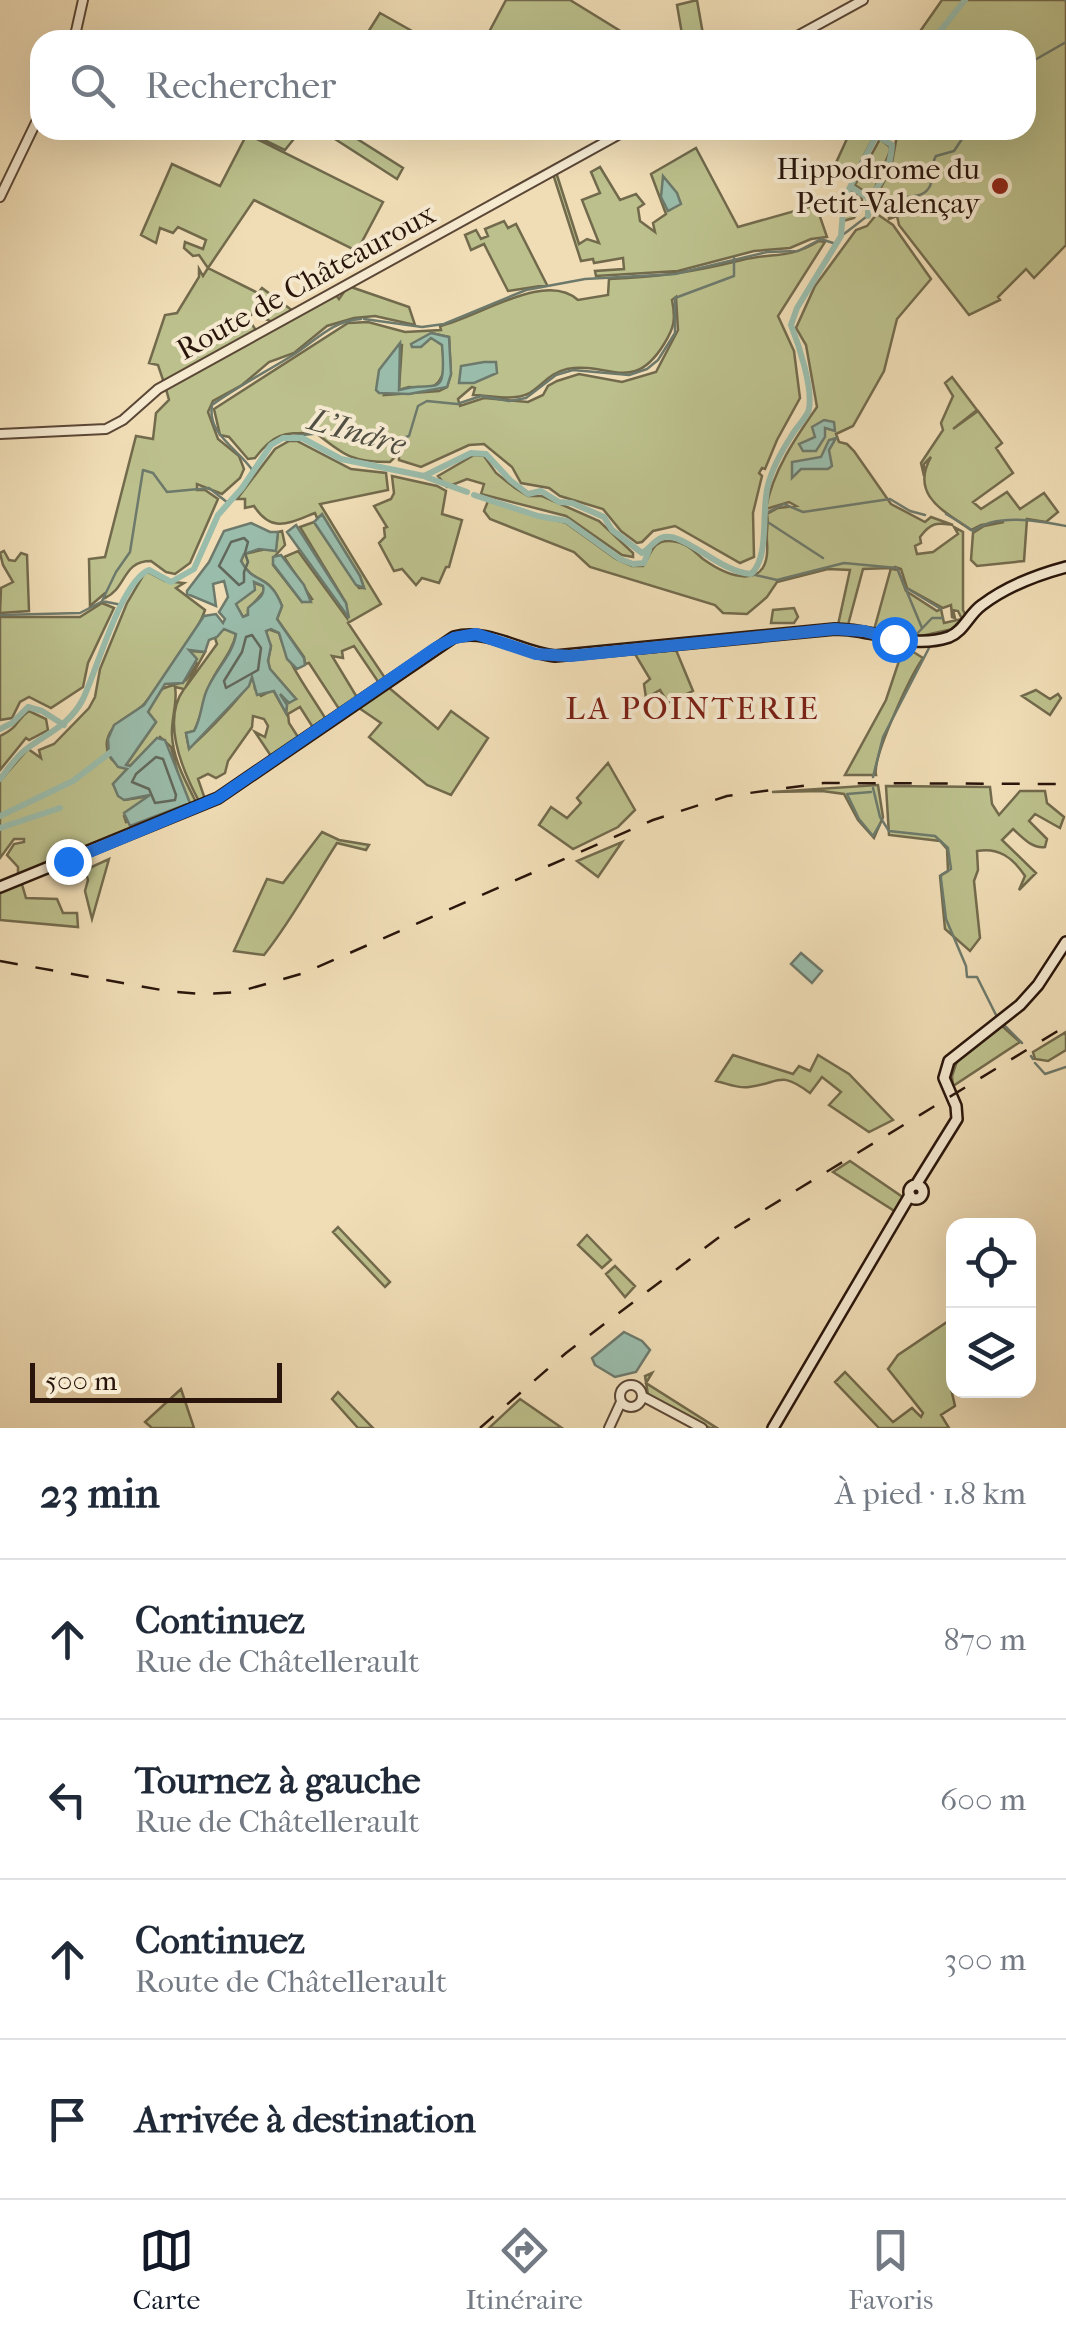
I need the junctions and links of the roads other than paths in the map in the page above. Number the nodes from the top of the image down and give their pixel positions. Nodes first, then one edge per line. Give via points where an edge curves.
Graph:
1 (83, 0) edge
2 (863, 0) edge
3 (76, 30) edge
4 (808, 30) edge
5 (30, 135) edge
6 (609, 140) edge
7 (0, 196) edge
8 (0, 434) edge
9 (1066, 567) edge
10 (0, 887) edge
11 (1066, 942) edge
12 (642, 1396) junction
13 (621, 1402) junction
14 (634, 1407) junction
15 (611, 1428) edge
16 (698, 1428) edge
17 (775, 1428) edge

1 - 3 street
2 - 4 street
5 - 7 street
6 - 8 street, Route de Châteauroux via 159,388 115,426
9 - 10 main road via 1003,592 954,634 911,643 835,629 555,656 461,635 210,803
11 - 17 main road via 1032,992 945,1069 958,1110 919,1186 922,1195 911,1200
12 - 13 street via 628,1386
12 - 14 street
12 - 16 street
13 - 14 street
13 - 15 street
14 - 15 street
14 - 16 street

